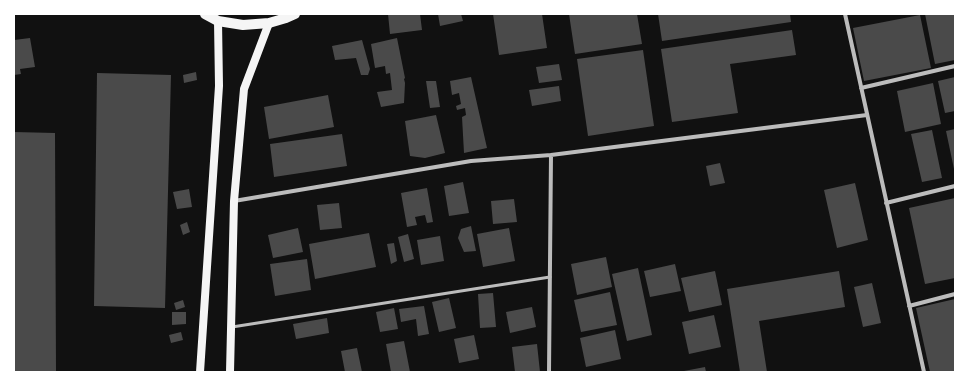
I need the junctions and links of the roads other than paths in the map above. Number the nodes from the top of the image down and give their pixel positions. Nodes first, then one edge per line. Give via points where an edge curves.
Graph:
1 (205, 14) edge
2 (295, 14) edge
3 (845, 14) edge
4 (218, 20) junction
5 (269, 24) junction
6 (955, 66) edge
7 (861, 88) junction
8 (867, 115) junction
9 (552, 155) junction
10 (955, 186) edge
11 (234, 201) junction
12 (886, 203) junction
13 (550, 277) junction
14 (955, 294) edge
15 (909, 306) junction
16 (230, 327) junction
17 (200, 372) edge
18 (230, 372) edge
19 (549, 372) edge
20 (924, 372) edge

1 - 4 main road
2 - 5 main road
3 - 7 street
4 - 5 main road via 243,25
4 - 17 main road via 219,86
5 - 11 main road via 244,89
6 - 7 street
7 - 8 street
8 - 9 street
8 - 12 street
9 - 11 street via 471,161
9 - 13 street
10 - 12 street
11 - 16 main road
12 - 15 street
13 - 16 lane
13 - 19 street
14 - 15 street
15 - 20 street
16 - 18 main road

